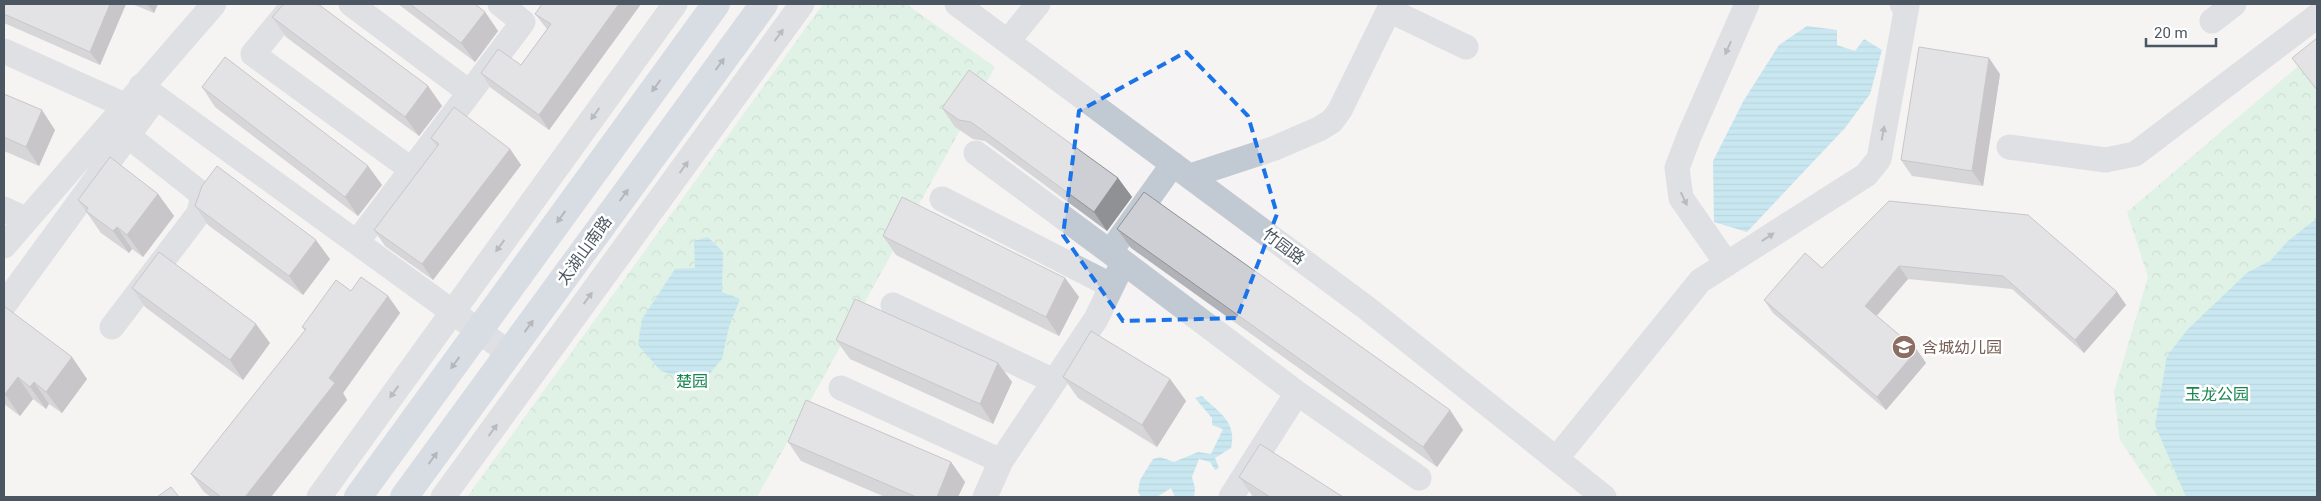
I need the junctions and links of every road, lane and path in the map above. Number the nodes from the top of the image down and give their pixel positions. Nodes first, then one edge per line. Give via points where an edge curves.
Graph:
1 (214, 4) edge
2 (294, 4) edge
3 (351, 4) edge
4 (500, 4) edge
5 (675, 4) edge
6 (716, 4) edge
7 (764, 4) edge
8 (802, 4) edge
9 (957, 4) edge
10 (1038, 4) edge
11 (1747, 4) edge
12 (1902, 4) edge
13 (2234, 4) edge
14 (1392, 7) edge
15 (2317, 16) edge
16 (2212, 21) dead end
17 (1008, 41) junction
18 (1466, 47) dead end
19 (4, 51) edge
20 (149, 92) junction
21 (469, 92) junction
22 (124, 105) junction
23 (128, 136) junction
24 (2009, 147) dead end
25 (976, 153) dead end
26 (412, 170) junction
27 (1181, 170) junction
28 (942, 199) dead end
29 (15, 214) edge
30 (357, 242) junction
31 (4, 246) edge
32 (1117, 258) junction
33 (1727, 264) junction
34 (1112, 286) junction
35 (4, 305) edge
36 (893, 305) dead end
37 (452, 311) junction
38 (112, 327) dead end
39 (479, 331) junction
40 (509, 352) junction
41 (1054, 381) junction
42 (840, 388) dead end
43 (1297, 393) junction
44 (1556, 459) junction
45 (1001, 461) junction
46 (1419, 478) dead end
47 (319, 497) edge
48 (358, 497) edge
49 (404, 497) edge
50 (443, 497) edge
51 (985, 497) edge
52 (1232, 497) edge
53 (1604, 497) edge

1 - 20 street
2 - 26 street via 253,54
3 - 21 street
4 - 21 street via 523,22
5 -> 37 street
6 -> 39 main road
40 -> 7 main road, 太湖山南路
50 -> 8 street
9 - 17 street, 竹园路
10 - 17 street
11 -> 33 street via 1677,168 1681,198
33 -> 12 street via 1866,175 1879,160 1907,6
13 - 16 street
14 - 18 street
14 - 27 street via 1332,121 1275,148
15 - 24 street via 2135,154 2106,160
17 - 27 street, 竹园路
19 - 22 street
20 - 22 street
20 - 23 street
20 - 30 street
21 - 26 street
22 - 29 street
23 - 35 street
23 - 38 street via 203,195 199,213
25 - 32 street
26 - 30 street
27 - 32 street
27 - 44 street, 竹园路 via 1368,309
28 - 34 street
29 - 31 street
30 - 37 street
32 - 34 street
32 - 43 street
33 - 44 street via 1700,281
34 - 41 street via 1096,319
36 - 41 street
37 - 39 street
37 -> 47 street
39 - 40 street
39 -> 48 main road
49 -> 40 main road, 太湖山南路
41 - 45 street
42 - 45 street
43 - 46 street
43 - 52 street
44 - 53 street, 竹园路
45 - 51 street

